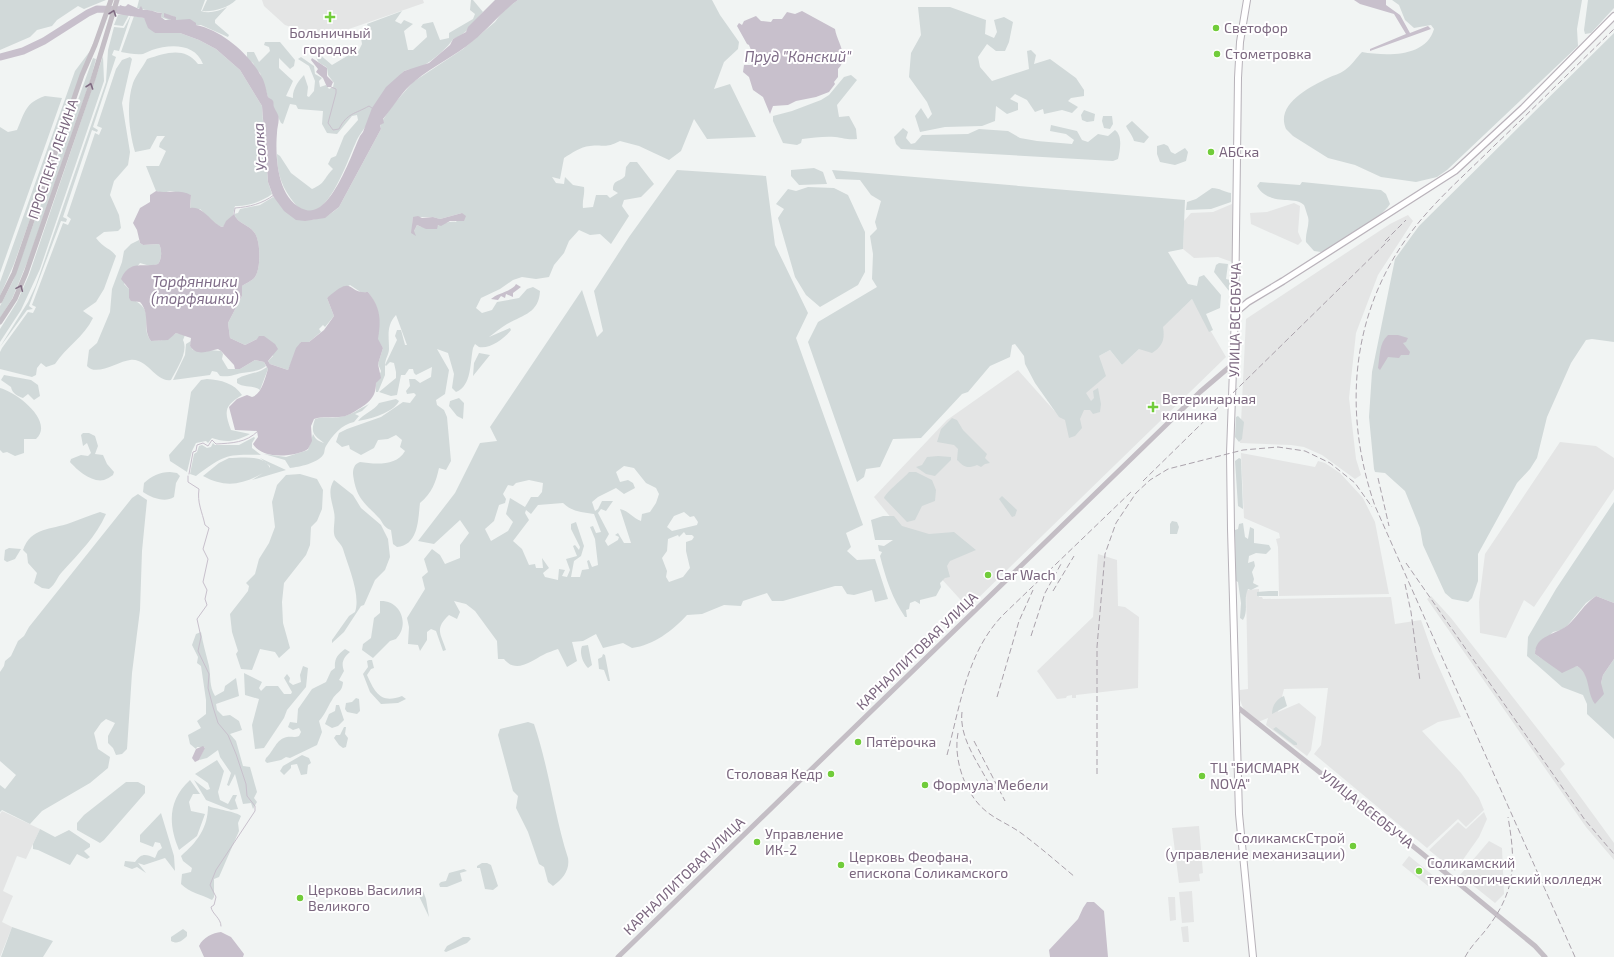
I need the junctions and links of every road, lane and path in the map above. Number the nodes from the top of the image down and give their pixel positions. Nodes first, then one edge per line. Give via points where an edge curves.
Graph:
1 (111, 0) edge
2 (117, 0) edge
3 (1247, 0) edge
4 (1614, 16) edge
5 (105, 25) junction
6 (0, 301) edge
7 (1235, 313) junction
8 (0, 322) edge
9 (1234, 363) junction
10 (1236, 706) junction
11 (618, 957) edge
12 (1253, 957) edge
13 (1545, 957) edge

1 - 5 street, ПРОСПЕКТ ЛЕНИНА
5 -> 2 street, ПРОСПЕКТ ЛЕНИНА
3 - 7 main road, УЛИЦА ВСЕОБУЧА via 1240,42 1238,78
4 - 7 main road via 1523,108 1455,171 1248,302
5 - 6 street, ПРОСПЕКТ ЛЕНИНА via 82,75 14,273
8 -> 5 street, ПРОСПЕКТ ЛЕНИНА via 15,299 26,273 93,79
7 - 9 main road, УЛИЦА ВСЕОБУЧА
9 - 10 main road, УЛИЦА ВСЕОБУЧА via 1230,453
9 - 11 street, КАРНАЛЛИТОВАЯ УЛИЦА via 1210,383
10 - 12 main road, УЛИЦА ВСЕОБУЧА via 1240,814
10 - 13 street, УЛИЦА ВСЕОБУЧА via 1497,915

